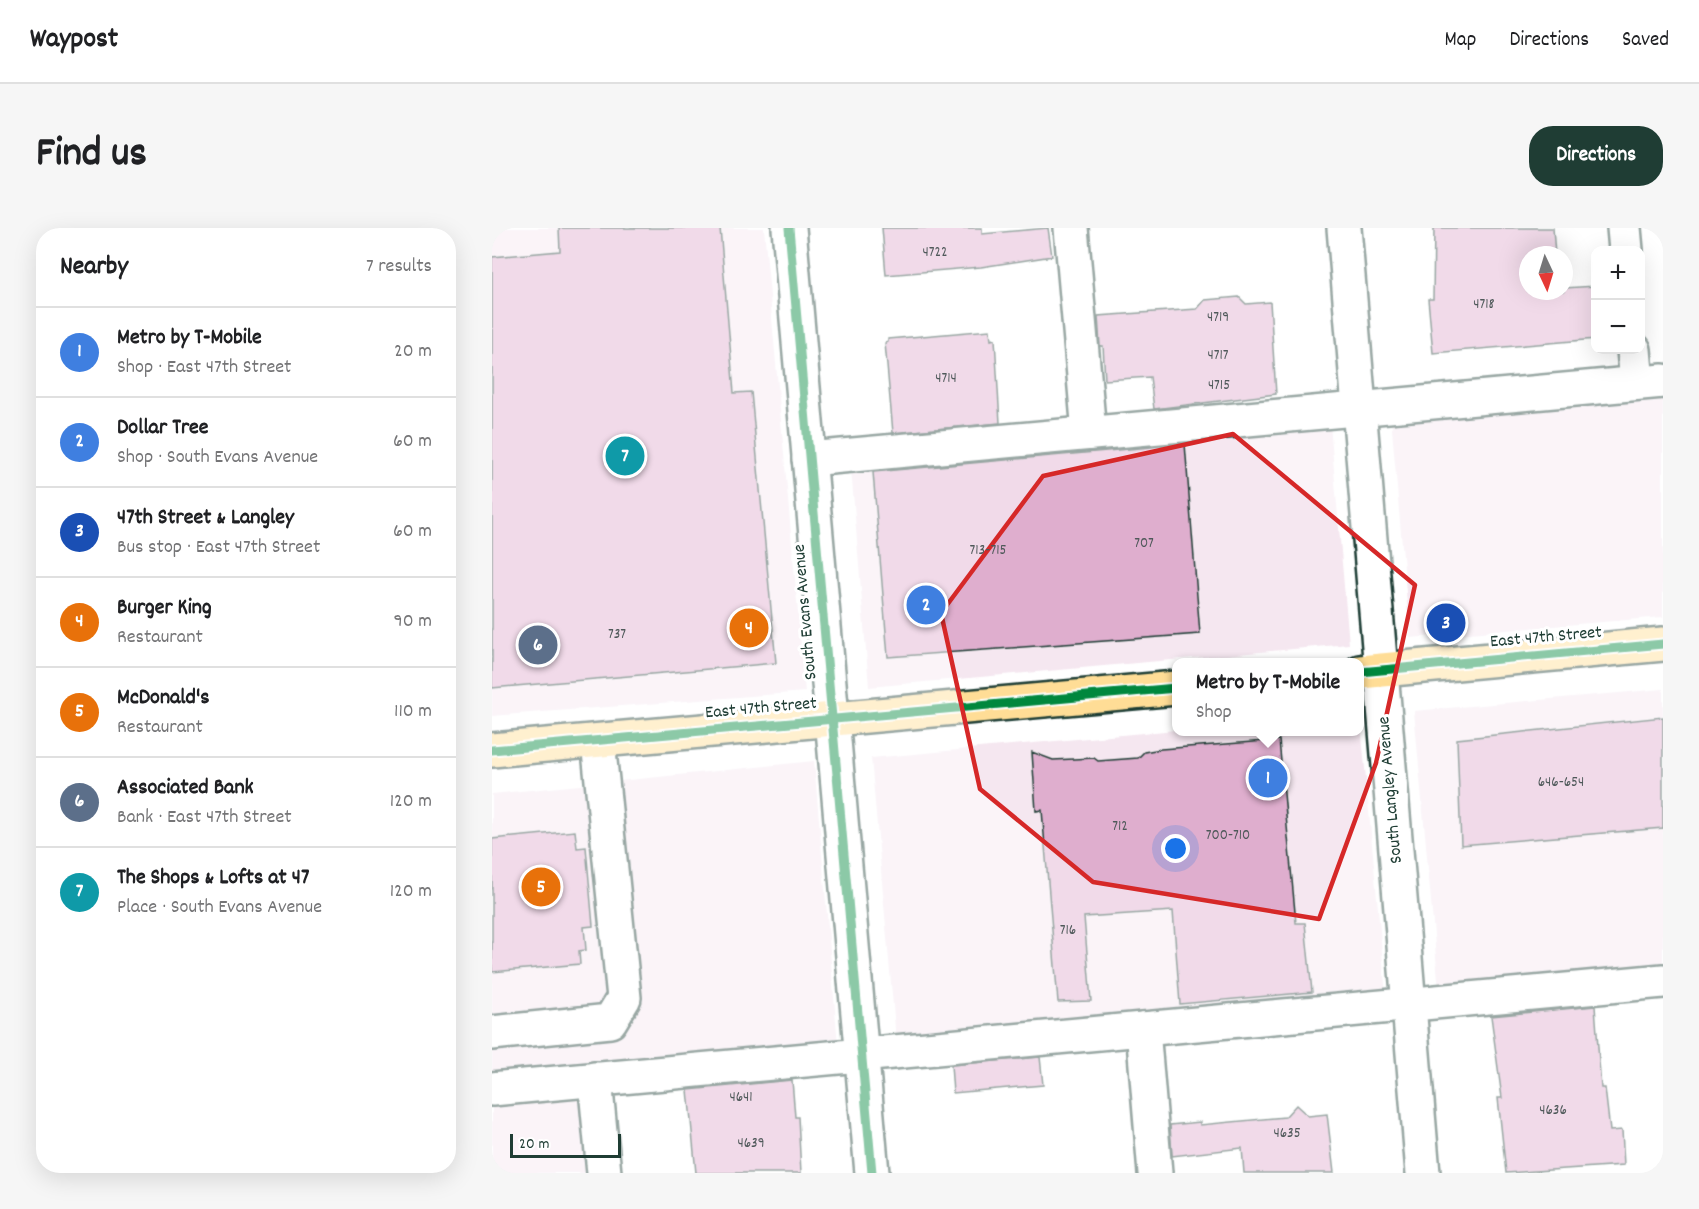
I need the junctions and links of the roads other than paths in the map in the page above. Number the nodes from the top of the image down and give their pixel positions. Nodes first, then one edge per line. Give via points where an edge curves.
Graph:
1 (789, 228) edge
2 (1071, 228) edge
3 (1344, 228) edge
4 (1624, 228) edge
5 (1626, 246) edge
6 (1636, 354) edge
7 (1650, 382) edge
8 (1359, 409) junction
9 (1089, 433) junction
10 (809, 459) junction
11 (1663, 644) edge
12 (1370, 671) edge
13 (1172, 688) edge
14 (832, 719) junction
15 (598, 741) junction
16 (492, 750) edge
17 (1663, 981) edge
18 (1409, 1004) junction
19 (1143, 1029) junction
20 (492, 1033) edge
21 (862, 1054) junction
22 (595, 1079) junction
23 (492, 1089) edge
24 (604, 1173) edge
25 (872, 1173) edge
26 (1155, 1173) edge
27 (1423, 1173) edge

1 - 10 street, South Evans Avenue
2 - 9 street
3 - 8 street, South Langley Avenue
4 - 5 street
6 - 7 street
7 - 8 street
8 - 9 street
8 - 12 street, South Langley Avenue
9 - 10 street
10 - 14 street, South Evans Avenue
11 - 12 main road, East 47th Street
12 - 18 street, South Langley Avenue
13 - 14 main road, East 47th Street
14 - 15 main road, East 47th Street
14 - 21 street, South Evans Avenue
15 - 16 main road, East 47th Street
15 - 20 street via 624,998 610,1021
17 - 18 street
18 - 19 street
18 - 27 street, South Langley Avenue
19 - 21 street
19 - 26 street
21 - 22 street
21 - 25 street, South Evans Avenue
22 - 23 street
22 - 24 street

